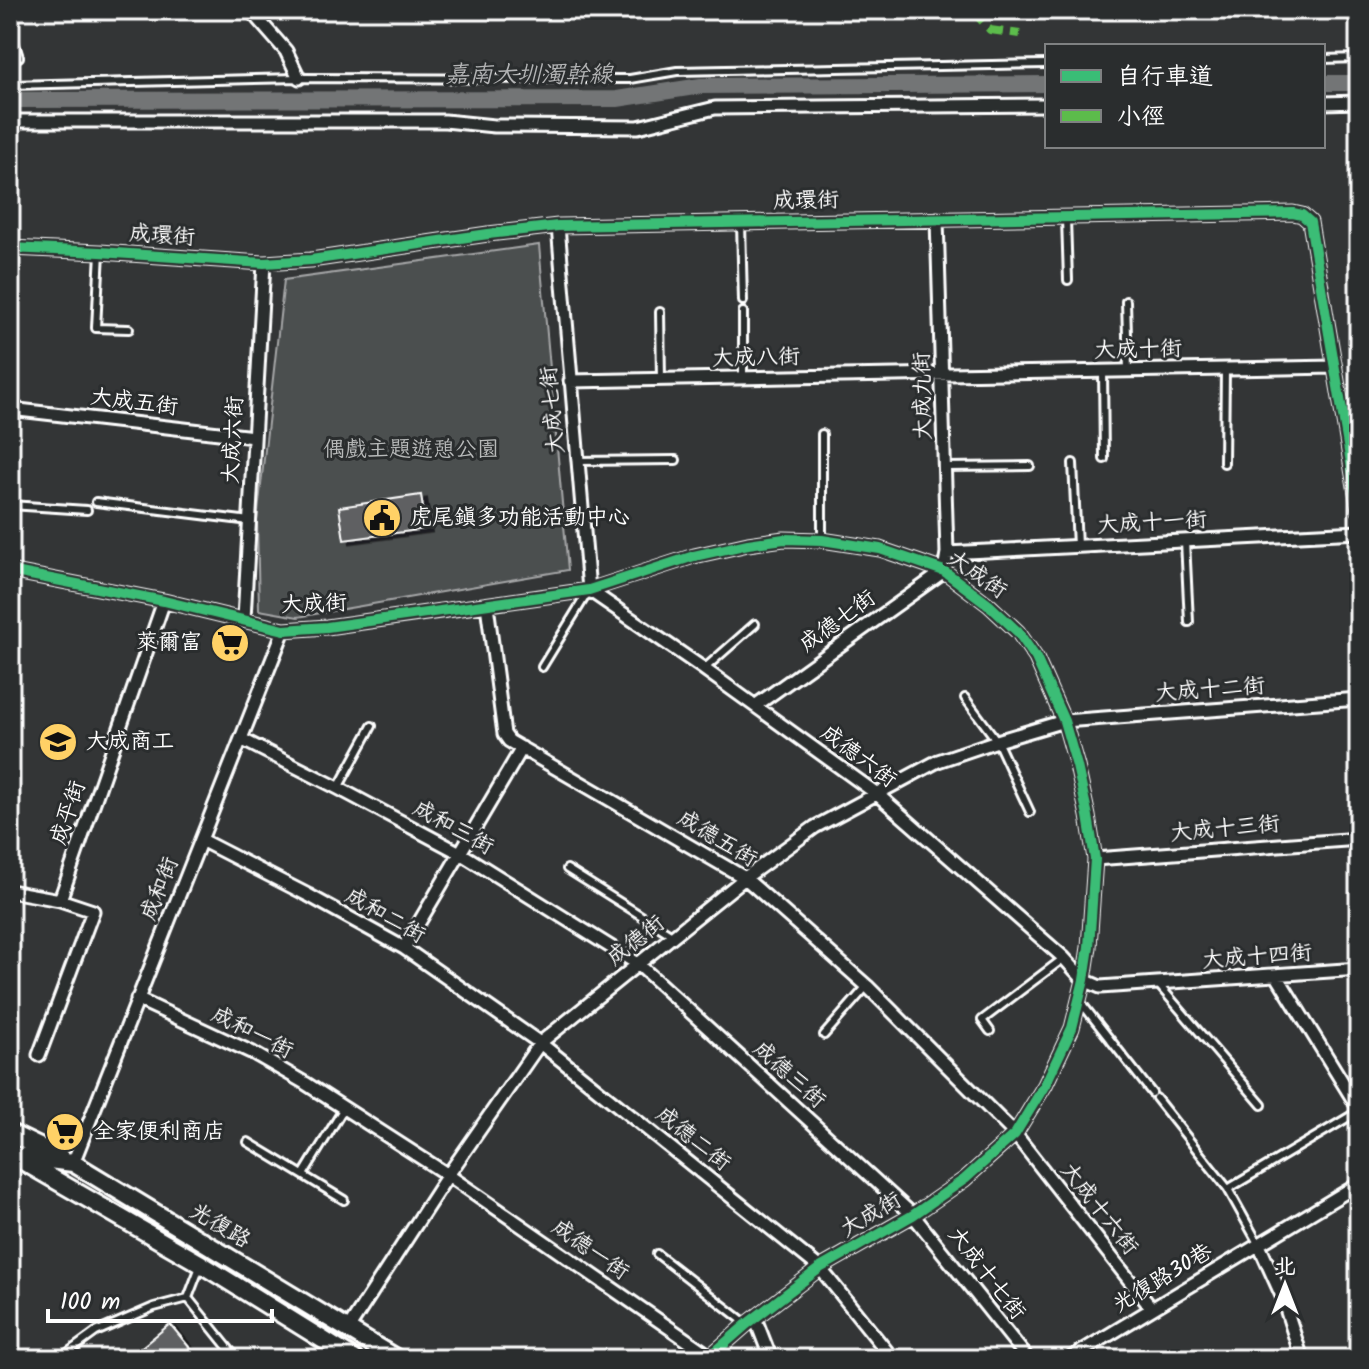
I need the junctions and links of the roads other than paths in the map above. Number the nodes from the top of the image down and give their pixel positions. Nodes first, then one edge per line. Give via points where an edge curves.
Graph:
1 (250, 10) edge
2 (10, 29) edge
3 (19, 57) dead end
4 (1359, 58) edge
5 (1325, 59) edge
6 (1045, 64) edge
7 (299, 78) junction
8 (10, 85) edge
9 (1359, 102) edge
10 (1325, 103) edge
11 (1045, 105) edge
12 (10, 121) edge
13 (1066, 218) junction
14 (937, 219) junction
15 (741, 223) junction
16 (558, 226) junction
17 (10, 248) edge
18 (100, 252) junction
19 (264, 263) junction
20 (1068, 280) dead end
21 (743, 301) dead end
22 (1126, 301) dead end
23 (660, 312) dead end
24 (743, 312) dead end
25 (129, 329) dead end
26 (1335, 367) junction
27 (1225, 369) junction
28 (1103, 371) junction
29 (1128, 371) junction
30 (943, 374) junction
31 (743, 378) junction
32 (661, 380) junction
33 (570, 381) junction
34 (10, 409) edge
35 (822, 434) dead end
36 (254, 437) junction
37 (1104, 459) dead end
38 (676, 460) dead end
39 (577, 461) junction
40 (1073, 463) dead end
41 (1224, 463) dead end
42 (1030, 466) dead end
43 (945, 467) junction
44 (96, 502) dead end
45 (10, 505) edge
46 (87, 510) dead end
47 (1359, 510) edge
48 (250, 521) junction
49 (1359, 532) edge
50 (822, 540) junction
51 (1185, 541) junction
52 (1077, 546) junction
53 (947, 553) junction
54 (10, 571) edge
55 (944, 571) junction
56 (589, 590) junction
57 (164, 601) junction
58 (487, 605) junction
59 (244, 619) junction
60 (1189, 622) dead end
61 (755, 624) dead end
62 (284, 630) junction
63 (542, 667) dead end
64 (704, 669) junction
65 (965, 698) dead end
66 (1359, 699) edge
67 (755, 706) junction
68 (1064, 721) junction
69 (372, 726) dead end
70 (241, 739) junction
71 (997, 741) junction
72 (522, 748) junction
73 (338, 788) junction
74 (877, 794) junction
75 (1030, 812) dead end
76 (1359, 839) edge
77 (201, 840) junction
78 (460, 853) junction
79 (1095, 859) junction
80 (567, 869) dead end
81 (745, 878) junction
82 (10, 891) edge
83 (60, 900) junction
84 (674, 937) junction
85 (404, 948) junction
86 (1064, 958) junction
87 (638, 964) junction
88 (1359, 969) edge
89 (1277, 976) junction
90 (1084, 980) junction
91 (1158, 984) junction
92 (867, 986) junction
93 (137, 999) junction
94 (1079, 1000) junction
95 (990, 1031) dead end
96 (824, 1035) dead end
97 (540, 1043) junction
98 (39, 1055) dead end
99 (1262, 1105) dead end
100 (344, 1108) junction
101 (1359, 1110) edge
102 (10, 1133) edge
103 (1015, 1134) junction
104 (248, 1142) dead end
105 (11, 1155) edge
106 (73, 1163) junction
107 (303, 1175) junction
108 (448, 1175) junction
109 (1359, 1184) edge
110 (1228, 1189) junction
111 (344, 1200) dead end
112 (913, 1215) junction
113 (1259, 1245) junction
114 (657, 1254) dead end
115 (201, 1264) junction
116 (820, 1268) junction
117 (188, 1298) junction
118 (1152, 1309) junction
119 (751, 1321) junction
120 (348, 1329) junction
121 (709, 1357) edge
122 (59, 1359) edge
123 (237, 1359) edge
124 (354, 1359) edge
125 (397, 1359) edge
126 (771, 1359) edge
127 (893, 1359) edge
128 (1028, 1359) edge
129 (1069, 1359) edge
130 (1302, 1359) edge

1 - 7 street via 286,51
2 - 3 lane
4 - 5 lane
6 - 7 lane via 677,71 630,79
7 - 8 lane
9 - 10 street
11 - 12 street via 715,108 638,127 445,121
13 - 14 street, 成環街
13 - 20 lane
13 - 26 street, 成環街 via 1302,215 1310,222
14 - 15 street, 成環街
14 - 30 street, 大成九街
15 - 16 street, 成環街
15 - 21 lane
16 - 19 street, 成環街
16 - 33 street, 大成七街
17 - 18 street, 成環街
18 - 19 street, 成環街
18 - 25 lane via 96,328
19 - 36 street, 大成六街
22 - 29 lane
23 - 32 lane
24 - 31 lane
26 - 27 street, 大成十街
26 - 47 street, 成環街
27 - 29 street, 大成十街
27 - 41 lane
28 - 29 street, 大成十街
28 - 30 street, 大成十街
28 - 37 lane
30 - 31 street, 大成八街
30 - 43 street, 大成九街
31 - 32 street, 大成八街
32 - 33 street, 大成八街
33 - 39 street, 大成七街
34 - 36 street, 大成五街
35 - 50 lane
36 - 48 street, 大成六街
38 - 39 lane
39 - 56 street, 大成七街
40 - 52 lane
42 - 43 lane
43 - 53 street, 大成九街
44 - 48 lane
45 - 46 lane
48 - 59 street, 大成六街
49 - 51 street, 大成十一街
50 - 55 street, 大成街 via 880,549
50 - 56 street, 大成街 via 748,544
51 - 52 street, 大成十一街
51 - 60 lane
52 - 53 street, 大成十一街
53 - 55 street, 大成九街
54 - 57 street, 大成街
55 - 67 street, 成德七街
55 - 68 street, 大成街 via 1018,632 1036,658
56 - 58 street, 大成街
56 - 63 lane
56 - 64 street, 成德六街
57 - 59 street, 大成街
57 - 83 street, 成平街
58 - 62 street, 大成街
58 - 72 street, 成德五街 via 504,734
59 - 62 street, 大成街
61 - 64 lane
62 - 70 street, 成和街
64 - 67 street, 成德六街
65 - 71 lane
66 - 68 street, 大成十二街
67 - 74 street, 成德六街
68 - 71 street, 成德街
68 - 79 street, 大成街
69 - 73 lane
70 - 73 street, 成和三街
70 - 77 street, 成和街
71 - 74 street, 成德街 via 938,761
71 - 75 lane
72 - 78 street
72 - 81 street, 成德五街
73 - 78 street, 成和三街
74 - 81 street, 成德街 via 815,827
74 - 86 street, 成德六街
76 - 79 street, 大成十三街
77 - 85 street, 成和二街
77 - 93 street, 成和街
78 - 85 street
78 - 87 street, 成和三街
79 - 90 street, 大成街
80 - 84 lane
81 - 84 street, 成德街
81 - 92 street, 成德五街
82 - 83 street
83 - 98 street via 93,911
84 - 87 street, 成德街
85 - 97 street, 成和二街
86 - 90 street, 成德六街
86 - 95 lane via 982,1020
87 - 97 street, 成德街
87 - 112 street, 成德三街
88 - 89 street, 大成十四街
89 - 91 street, 大成十四街
89 - 101 street
90 - 91 street, 大成十四街 via 1100,987
90 - 94 street, 大成街
91 - 99 lane
92 - 96 lane
92 - 103 street, 成德五街
93 - 100 street, 成和一街 via 253,1053
93 - 106 street, 成和街
94 - 103 street, 大成街 via 1052,1071
94 - 110 lane
97 - 108 street, 成德街
97 - 116 street, 成德二街
100 - 107 lane
100 - 108 street, 成和一街
101 - 110 lane
102 - 106 main road
103 - 112 street, 大成街 via 965,1179
103 - 118 street, 大成十六街
104 - 107 lane
105 - 106 main road, 光復路
105 - 115 main road, 光復路
106 - 120 main road, 光復路
107 - 111 lane
108 - 120 street, 成德街
108 - 121 street, 成德一街
109 - 113 street, 光復路30巷
110 - 113 lane
112 - 116 street, 大成街
112 - 128 street, 大成十七街
113 - 118 street, 光復路30巷
113 - 130 street
114 - 119 lane
115 - 117 lane
115 - 124 main road, 光復路
116 - 119 street, 大成街
116 - 127 street, 成德二街
117 - 122 lane via 96,1332
117 - 123 lane
118 - 129 street, 光復路30巷
119 - 121 street, 大成街
119 - 126 street
120 - 125 main road, 光復路

